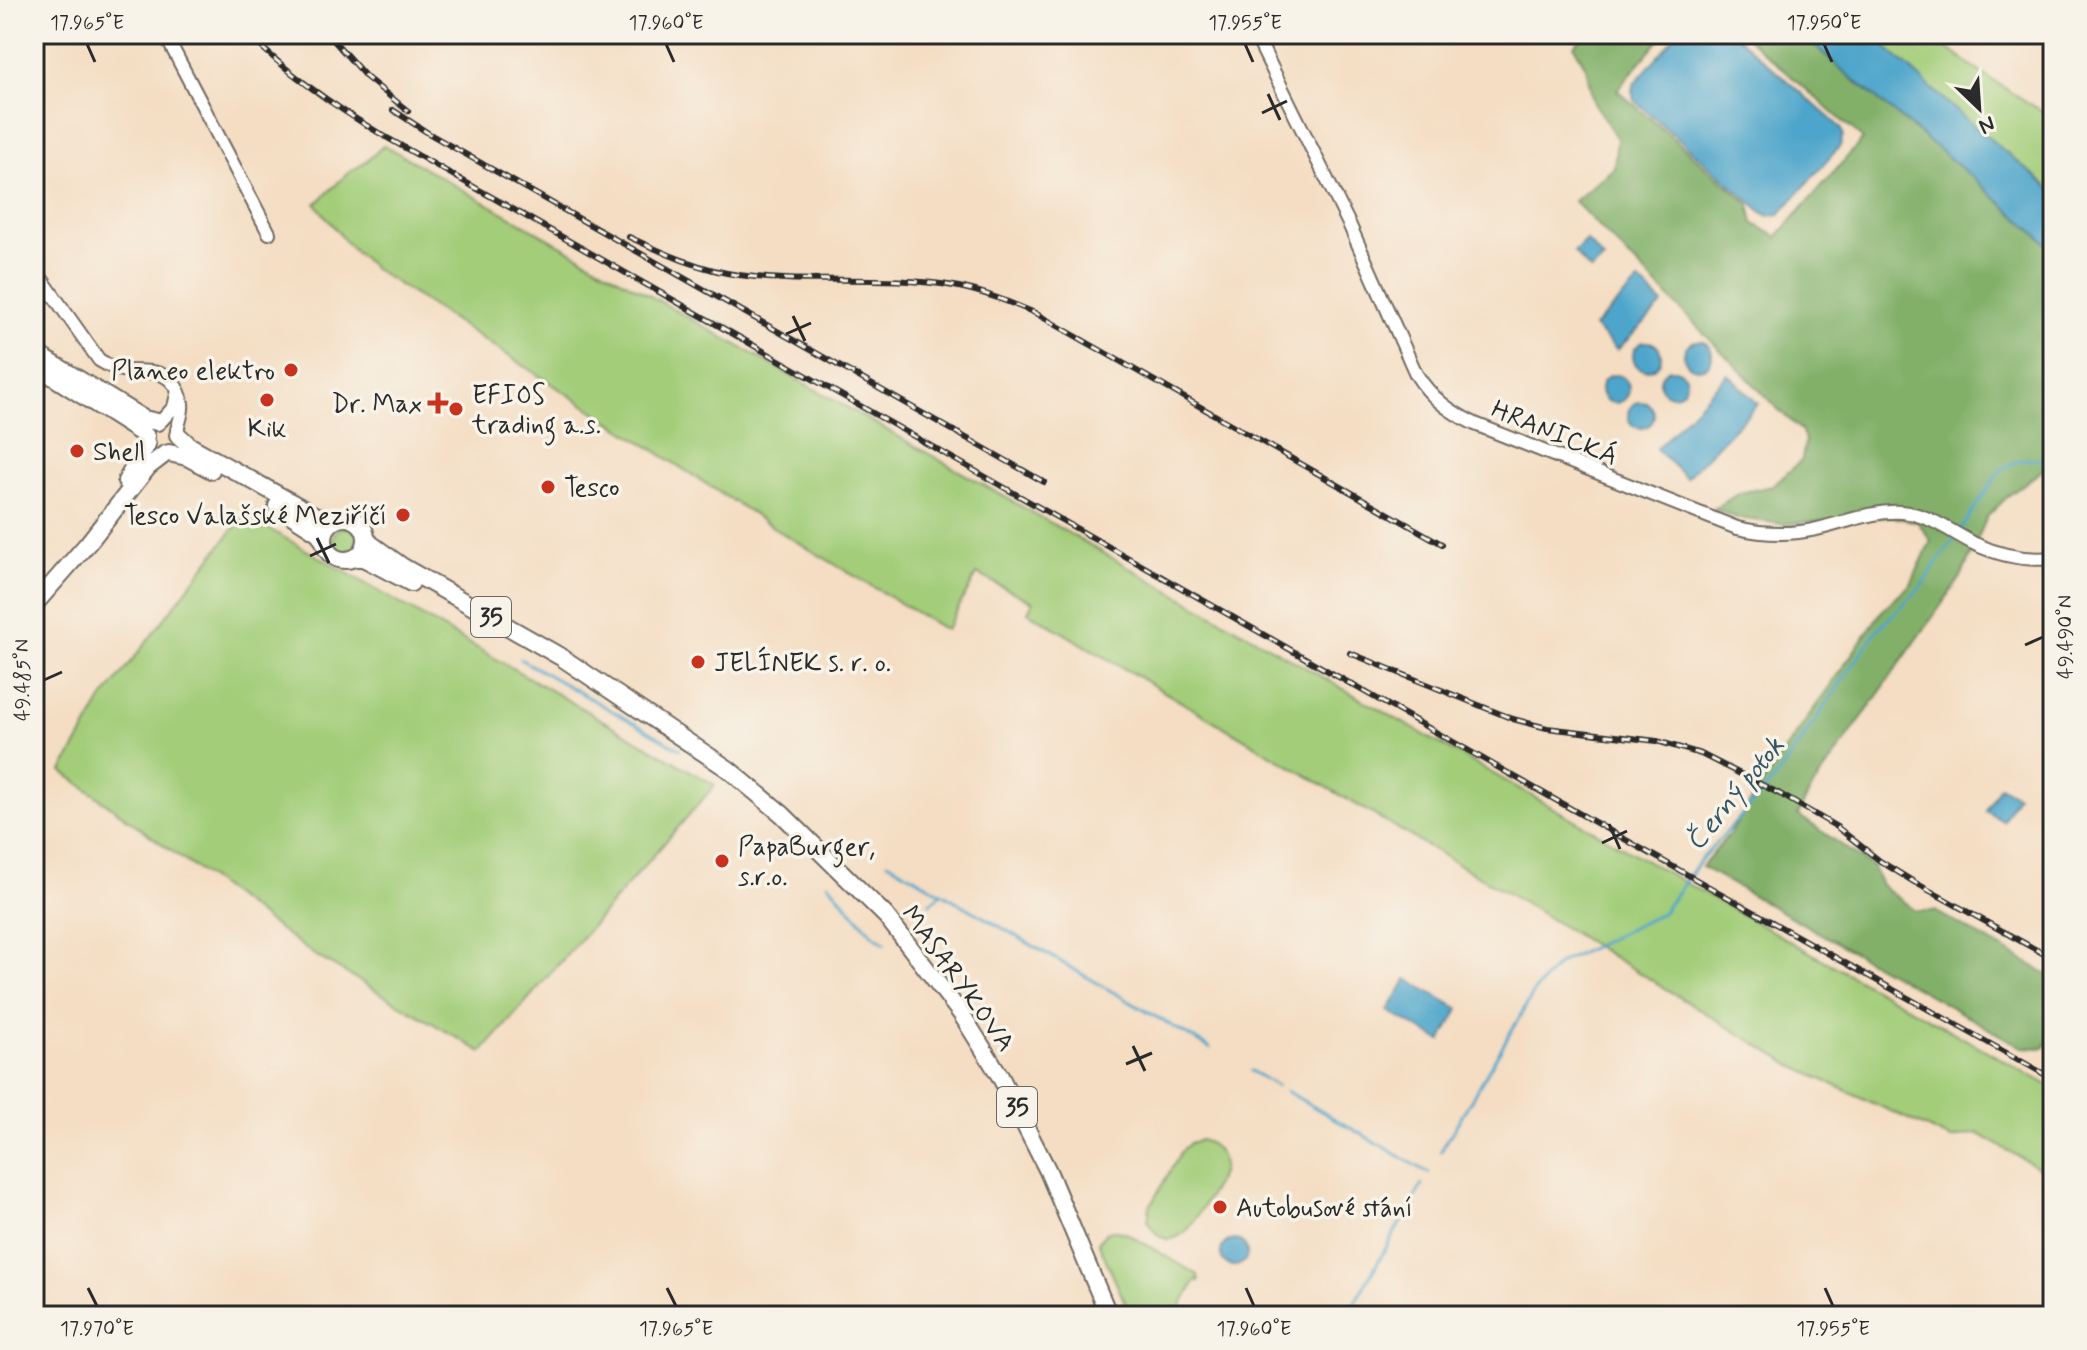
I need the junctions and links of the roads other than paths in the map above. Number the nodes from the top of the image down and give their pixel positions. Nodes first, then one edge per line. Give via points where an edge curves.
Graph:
1 (165, 34) edge
2 (1255, 34) edge
3 (269, 233) dead end
4 (34, 268) edge
5 (34, 352) edge
6 (34, 364) edge
7 (178, 390) junction
8 (159, 422) junction
9 (177, 432) junction
10 (146, 440) junction
11 (167, 453) junction
12 (105, 519) junction
13 (335, 520) junction
14 (366, 538) junction
15 (323, 540) junction
16 (354, 558) junction
17 (2053, 558) edge
18 (38, 593) edge
19 (639, 711) junction
20 (1109, 1316) edge

1 - 3 street
2 - 17 street, HRANICKÁ via 1416,374 1448,410 1737,528 1799,531 1886,511 1915,514 2010,555
4 - 7 street via 99,360 122,370 162,374
5 - 8 main road, 35 via 144,419
6 - 10 main road, 35
7 - 8 street via 174,407
7 - 9 street via 184,409
8 - 9 main road, 35 via 170,423
8 - 10 main road via 149,428
9 - 11 main road via 175,447
9 - 13 main road, MASARYKOVA / 35 via 190,446 316,516
10 - 11 main road, 35 via 154,452
10 - 12 main road
11 - 12 main road via 148,467
11 - 15 main road, MASARYKOVA / 35 via 187,457 292,514
12 - 18 main road
13 - 14 main road, MASARYKOVA / 35 via 355,521
13 - 15 main road
14 - 16 main road
14 - 19 main road, MASARYKOVA / 35 via 403,567 561,657
15 - 16 main road, MASARYKOVA / 35 via 334,557
16 - 19 main road, MASARYKOVA / 35 via 398,576
19 - 20 main road, MASARYKOVA / 35 via 728,769 782,814 886,916 941,986 1017,1107

